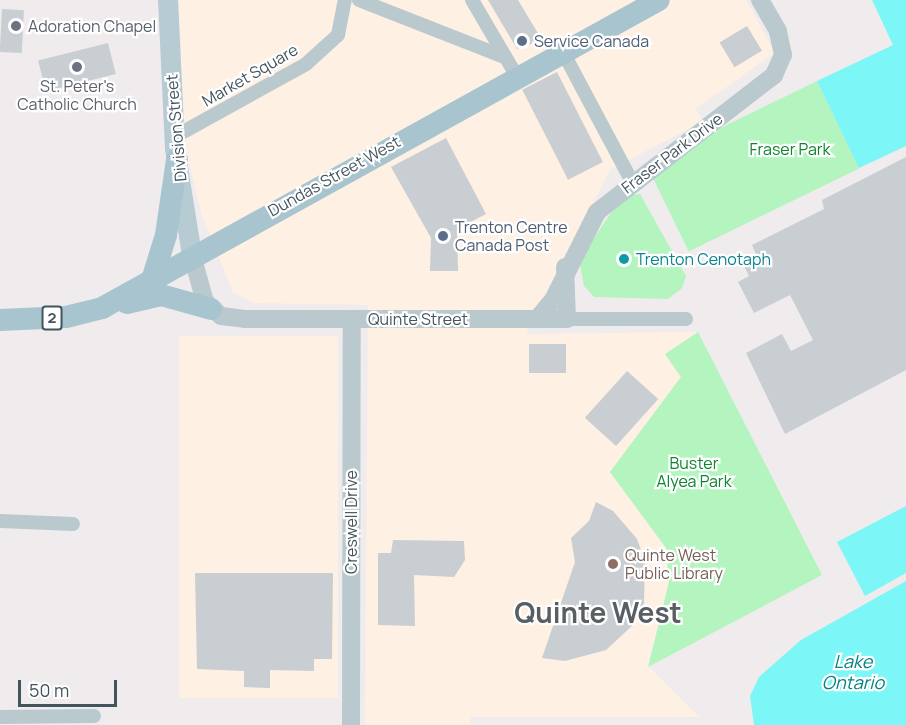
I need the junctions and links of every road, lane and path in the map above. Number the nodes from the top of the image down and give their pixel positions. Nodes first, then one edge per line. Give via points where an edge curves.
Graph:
1 (168, 0) edge
2 (345, 0) edge
3 (359, 0) edge
4 (472, 0) edge
5 (658, 0) edge
6 (760, 0) edge
7 (563, 52) junction
8 (502, 56) junction
9 (516, 75) junction
10 (174, 137) junction
11 (177, 160) junction
12 (632, 182) junction
13 (192, 255) junction
14 (565, 267) junction
15 (152, 280) junction
16 (102, 308) junction
17 (211, 309) junction
18 (537, 319) junction
19 (567, 319) junction
20 (686, 319) dead end
21 (0, 320) edge
22 (352, 320) junction
23 (0, 520) edge
24 (73, 524) dead end
25 (94, 716) dead end
26 (0, 717) edge
27 (351, 725) edge

1 - 10 main road, Division Street
2 - 10 street, Market Square via 338,35 306,64
3 - 8 street
4 - 8 street
5 - 7 main road, Dundas Street West
6 - 12 street, Fraser Park Drive via 780,39 783,55 774,75
7 - 9 main road, Dundas Street West
7 - 12 street
8 - 9 street
9 - 13 main road, Dundas Street West
10 - 11 main road, Division Street
11 - 13 main road, Division Street
11 - 15 main road via 166,235
12 - 14 street, Fraser Park Drive via 597,212
13 - 15 main road, Dundas Street West / 2
13 - 17 street via 195,280
14 - 18 street, Fraser Park Drive via 553,300
14 - 19 street
15 - 16 main road, Dundas Street West / 2
16 - 17 main road via 161,295
16 - 21 main road, Dundas Street West / 2 via 66,317
17 - 22 street, Quinte Street via 228,318
18 - 19 street, Quinte Street
18 - 22 street, Quinte Street
19 - 20 street, Quinte Street
22 - 27 street, Creswell Drive
23 - 24 street
25 - 26 street

